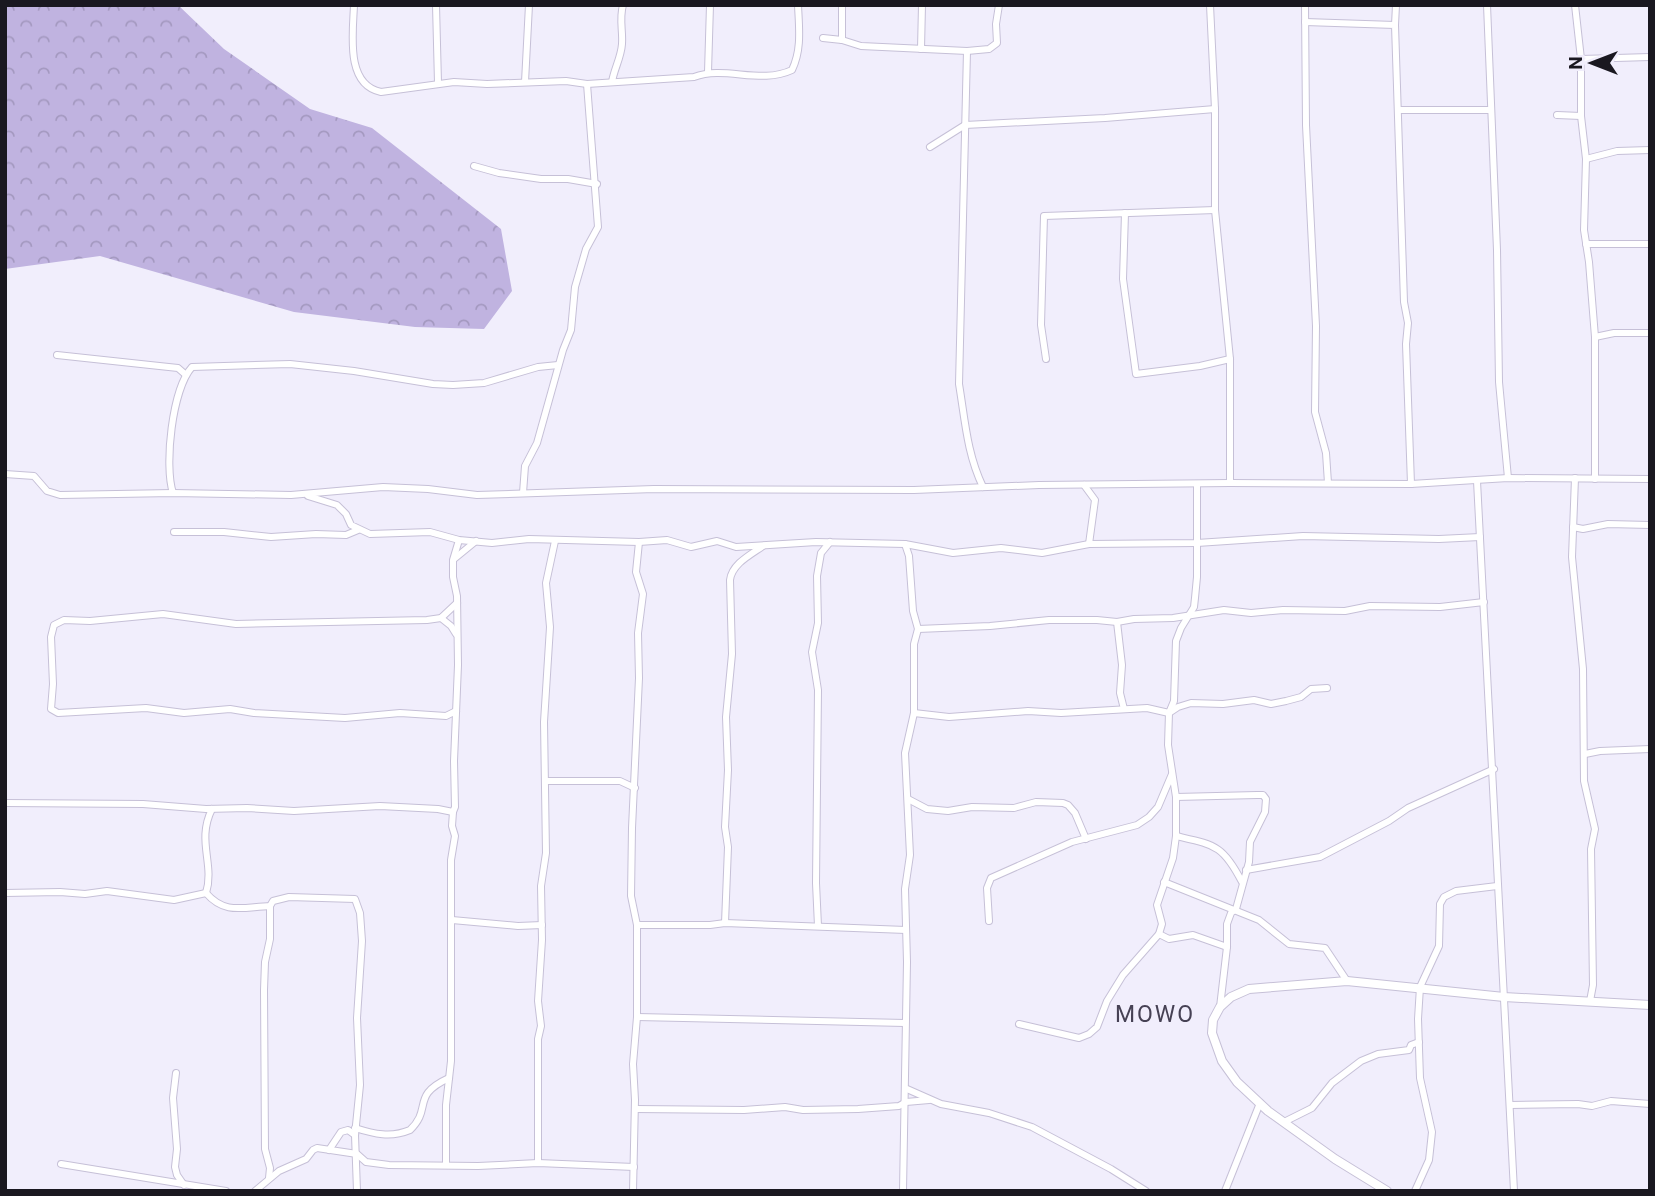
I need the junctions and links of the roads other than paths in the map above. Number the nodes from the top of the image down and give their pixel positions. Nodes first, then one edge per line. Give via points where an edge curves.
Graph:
1 (354, 5) edge
2 (436, 5) edge
3 (530, 5) edge
4 (623, 5) edge
5 (709, 5) edge
6 (798, 5) edge
7 (842, 5) edge
8 (922, 5) edge
9 (999, 5) edge
10 (1210, 5) edge
11 (1304, 5) edge
12 (1396, 5) edge
13 (1487, 5) edge
14 (1575, 5) edge
15 (1305, 22) junction
16 (1395, 24) junction
17 (823, 38) dead end
18 (842, 40) junction
19 (922, 49) junction
20 (967, 51) junction
21 (1650, 57) edge
22 (1581, 59) junction
23 (708, 72) junction
24 (525, 82) junction
25 (612, 82) junction
26 (438, 83) junction
27 (587, 84) junction
28 (1215, 109) junction
29 (1399, 110) junction
30 (1492, 110) junction
31 (1557, 115) dead end
32 (1581, 116) junction
33 (965, 125) junction
34 (930, 147) dead end
35 (1650, 150) edge
36 (1586, 159) junction
37 (474, 166) dead end
38 (597, 184) junction
39 (1214, 209) junction
40 (1125, 213) junction
41 (1586, 244) junction
42 (1650, 244) edge
43 (1650, 333) edge
44 (1595, 337) junction
45 (57, 355) dead end
46 (1046, 359) dead end
47 (1230, 359) junction
48 (558, 365) junction
49 (187, 375) junction
50 (5, 474) edge
51 (1508, 478) junction
52 (1575, 478) junction
53 (1595, 479) junction
54 (1650, 479) edge
55 (1476, 481) junction
56 (1230, 483) junction
57 (1328, 483) junction
58 (1197, 484) junction
59 (1411, 484) junction
60 (1084, 485) junction
61 (982, 487) junction
62 (327, 492) junction
63 (173, 493) junction
64 (523, 493) junction
65 (306, 495) junction
66 (323, 501) junction
67 (1650, 525) edge
68 (1573, 527) junction
69 (358, 530) junction
70 (174, 532) dead end
71 (1480, 537) junction
72 (459, 540) junction
73 (477, 541) junction
74 (555, 541) junction
75 (639, 542) junction
76 (816, 542) junction
77 (830, 542) junction
78 (1197, 543) junction
79 (905, 544) junction
80 (1089, 544) junction
81 (764, 545) junction
82 (916, 545) junction
83 (821, 553) junction
84 (909, 556) junction
85 (453, 560) junction
86 (1484, 602) junction
87 (457, 603) junction
88 (1189, 615) junction
89 (441, 618) junction
90 (1117, 622) junction
91 (918, 629) junction
92 (457, 635) junction
93 (1327, 688) dead end
94 (1124, 709) junction
95 (456, 711) junction
96 (914, 713) junction
97 (1169, 713) junction
98 (446, 716) junction
99 (455, 724) junction
100 (1650, 749) edge
101 (1585, 754) junction
102 (1494, 769) junction
103 (1172, 774) junction
104 (546, 781) junction
105 (635, 788) junction
106 (1176, 797) junction
107 (908, 799) junction
108 (5, 803) edge
109 (920, 806) junction
110 (212, 809) junction
111 (453, 812) junction
112 (907, 814) junction
113 (1177, 836) junction
114 (1086, 839) junction
115 (1247, 870) junction
116 (1164, 882) junction
117 (1242, 882) junction
118 (1497, 886) junction
119 (5, 893) edge
120 (206, 894) junction
121 (270, 906) junction
122 (1236, 909) junction
123 (452, 920) junction
124 (989, 920) dead end
125 (725, 923) junction
126 (542, 925) junction
127 (637, 925) junction
128 (818, 926) junction
129 (906, 930) junction
130 (1159, 934) junction
131 (1227, 947) junction
132 (1347, 981) junction
133 (1420, 987) junction
134 (1504, 997) junction
135 (1590, 1001) junction
136 (1650, 1005) edge
137 (1220, 1007) junction
138 (637, 1017) junction
139 (905, 1023) junction
140 (1018, 1024) dead end
141 (1419, 1042) junction
142 (176, 1073) dead end
143 (449, 1078) junction
144 (906, 1089) junction
145 (929, 1100) junction
146 (906, 1102) junction
147 (1260, 1103) junction
148 (1650, 1104) edge
149 (1510, 1105) junction
150 (635, 1109) junction
151 (1284, 1122) junction
152 (355, 1132) junction
153 (329, 1150) junction
154 (357, 1154) junction
155 (538, 1163) junction
156 (61, 1164) dead end
157 (446, 1164) junction
158 (634, 1167) junction
159 (270, 1168) junction
160 (279, 1171) junction
161 (269, 1178) junction
162 (184, 1185) junction
163 (226, 1191) edge
164 (255, 1191) edge
165 (357, 1191) edge
166 (633, 1191) edge
167 (903, 1191) edge
168 (1146, 1191) edge
169 (1225, 1191) edge
170 (1387, 1191) edge
171 (1415, 1191) edge
172 (1514, 1191) edge

1 - 26 street via 354,55 365,85 381,92
2 - 26 street
3 - 24 street
4 - 25 street via 622,42
5 - 23 street
6 - 23 street via 800,39 792,70 744,77
7 - 18 street
8 - 19 street
9 - 20 street via 997,43 989,49
10 - 28 street
11 - 15 street
12 - 16 street
13 - 30 street
14 - 22 street
15 - 16 street
15 - 57 street via 1315,412
16 - 29 street
17 - 18 street
18 - 19 street via 861,46
19 - 20 street
20 - 33 street
21 - 22 street
22 - 32 street
23 - 25 street via 694,77
24 - 26 street
24 - 27 street
25 - 27 street
27 - 38 street
28 - 33 street
28 - 39 street
29 - 30 street
29 - 59 street
30 - 51 street via 1499,382
31 - 32 street
32 - 36 street
33 - 34 street
33 - 61 street via 960,384 972,464
35 - 36 street via 1616,151
36 - 41 street
37 - 38 street
38 - 48 street via 598,227 586,249 575,287 573,326
39 - 40 street
39 - 47 street
40 - 46 street via 1044,216 1041,325
40 - 47 street via 1122,279 1136,374
41 - 42 street
41 - 44 street
43 - 44 street
44 - 53 street
45 - 49 street via 178,368
47 - 56 street
48 - 49 street via 484,383 453,385 290,364 198,366
48 - 64 street via 537,443 525,466
49 - 63 street via 169,453
50 - 63 street via 34,476 47,491 60,495
51 - 52 street
51 - 55 street
52 - 53 street
52 - 68 street
53 - 54 street
55 - 59 street
55 - 71 street
56 - 57 street
56 - 58 street
57 - 59 street
58 - 60 street
58 - 78 street
60 - 61 street
60 - 80 street via 1095,500
61 - 64 street
62 - 64 street via 383,487 477,495
62 - 65 street
62 - 66 street
63 - 65 street
65 - 66 street
66 - 69 street via 337,505
67 - 68 street
68 - 101 street
69 - 70 street via 346,535 271,537 224,531
69 - 72 street via 386,536 430,532
71 - 78 street via 1303,536
71 - 86 street
72 - 73 street
72 - 85 street
73 - 74 street
73 - 85 street
74 - 75 street
74 - 104 street via 546,583 550,627 544,722
75 - 81 street via 667,540 691,547 716,541 736,547
75 - 105 street via 636,572 643,594
76 - 77 street
76 - 81 street
76 - 83 street
77 - 79 street
77 - 83 street
78 - 80 street
78 - 88 street via 1194,607
79 - 82 street
79 - 84 street
80 - 82 street via 1042,554 1009,548 953,553
81 - 125 street via 736,566 730,580
82 - 84 street
83 - 128 street via 812,652 818,690
84 - 91 street
85 - 87 street
86 - 88 street
86 - 102 street
87 - 89 street
87 - 92 street
88 - 90 street
88 - 97 street via 1176,641 1174,701
89 - 92 street
89 - 98 street via 236,624 170,614 64,620 52,630 51,709 58,713 146,708 345,718 400,713
90 - 91 street via 1049,620
90 - 94 street
91 - 96 street
92 - 95 street
93 - 97 street via 1271,704 1254,700 1191,703
94 - 96 street via 949,717
94 - 97 street
95 - 98 street
95 - 99 street
96 - 107 street via 905,753
97 - 103 street
98 - 99 street
99 - 111 street
100 - 101 street
101 - 135 street via 1584,781 1595,829
102 - 115 street via 1408,808 1320,857
102 - 118 street
103 - 106 street
103 - 114 street via 1149,817
104 - 105 street via 620,781
104 - 126 street
105 - 127 street via 631,896
106 - 113 street
106 - 115 street via 1263,795 1266,807 1251,842
107 - 109 street
107 - 112 street
108 - 110 street via 143,803
109 - 112 street
109 - 114 street via 948,811 1063,803 1075,813
110 - 111 street via 380,806
110 - 120 street via 204,830
111 - 123 street
112 - 129 street
113 - 116 street
113 - 117 street via 1223,852
114 - 124 street via 991,878 987,888
115 - 117 street
116 - 122 street
116 - 130 street via 1157,905 1162,924
117 - 122 street
118 - 133 street via 1462,889 1441,901 1438,946
118 - 134 street
119 - 120 street via 107,891 174,900
120 - 121 street via 219,906
121 - 152 street via 289,897 350,898 358,905 362,941
121 - 159 street via 264,1017 265,1149
122 - 131 street via 1227,924
122 - 132 street via 1289,944 1325,948
123 - 126 street
123 - 143 street
125 - 127 street
125 - 128 street
126 - 155 street
127 - 138 street
128 - 129 street
129 - 139 street
130 - 131 street via 1169,939 1193,935
130 - 140 street via 1123,975 1089,1034 1079,1038
131 - 137 street
132 - 133 street
132 - 137 street via 1249,989
133 - 134 street
133 - 141 street
134 - 135 street
134 - 149 street
135 - 136 street
137 - 147 street via 1213,1020 1216,1048 1237,1082
138 - 139 street
138 - 150 street
139 - 144 street
141 - 151 street via 1409,1050 1361,1061 1332,1083 1312,1108
141 - 171 street via 1421,1088 1432,1132 1429,1160
142 - 162 street via 175,1167
143 - 152 street via 427,1091 420,1116 410,1130 388,1135
143 - 157 street
144 - 145 street
144 - 146 street
145 - 146 street
145 - 168 street via 1032,1127
146 - 150 street via 858,1110
146 - 167 street
147 - 151 street
147 - 169 street
148 - 149 street
149 - 172 street
150 - 158 street
151 - 170 street
152 - 153 street via 345,1130
152 - 154 street
153 - 154 street
153 - 160 street via 313,1150 306,1159
154 - 157 street via 366,1162 388,1165
154 - 165 street
155 - 157 street
155 - 158 street
156 - 162 street
158 - 166 street
159 - 160 street
159 - 161 street
160 - 161 street
161 - 164 street
162 - 163 street

